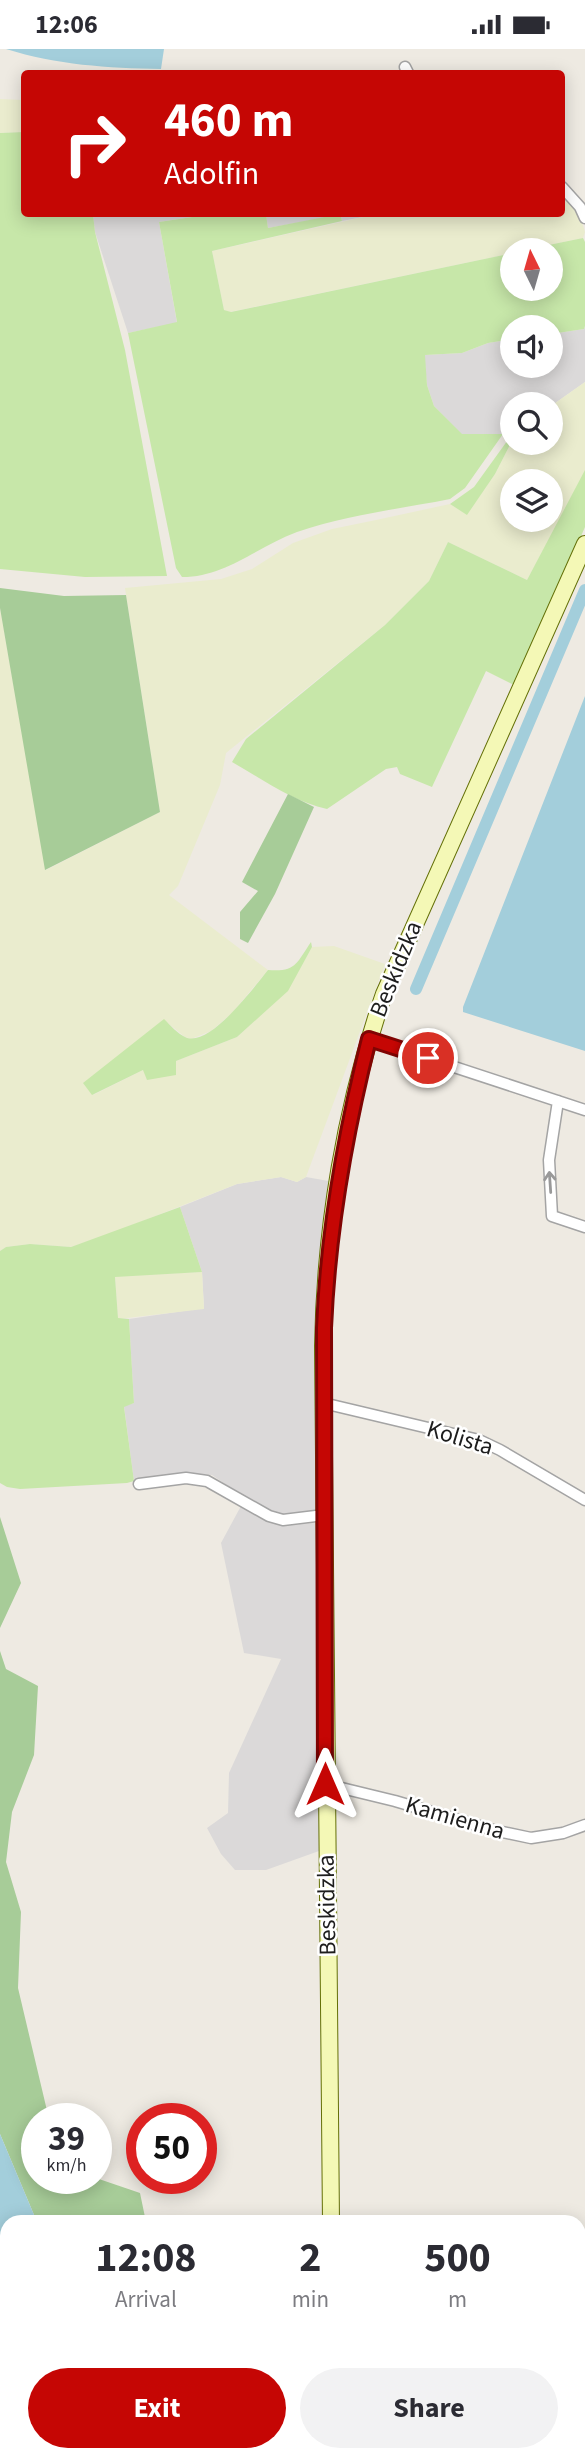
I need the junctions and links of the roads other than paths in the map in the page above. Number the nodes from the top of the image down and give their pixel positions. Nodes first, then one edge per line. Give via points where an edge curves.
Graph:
1 (565, 190) edge
2 (585, 218) edge
3 (585, 544) edge
4 (369, 1039) junction
5 (558, 1101) junction
6 (585, 1110) edge
7 (585, 1227) edge
8 (323, 1403) junction
9 (139, 1484) dead end
10 (585, 1500) edge
11 (324, 1515) junction
12 (325, 1784) junction
13 (585, 1825) edge
14 (331, 2215) edge

1 - 2 street
3 - 4 main road, Beskidzka via 392,975
4 - 5 street
4 - 8 main road, Beskidzka via 346,1138 329,1255
5 - 6 street
7 -> 5 street via 552,1216 548,1160
8 - 10 street, Kolista via 479,1440
8 - 11 main road, Beskidzka
9 - 11 street via 186,1478 207,1481 269,1516 283,1520
11 - 12 main road, Beskidzka
12 - 13 street, Kamienna via 531,1838
12 - 14 main road, Beskidzka

